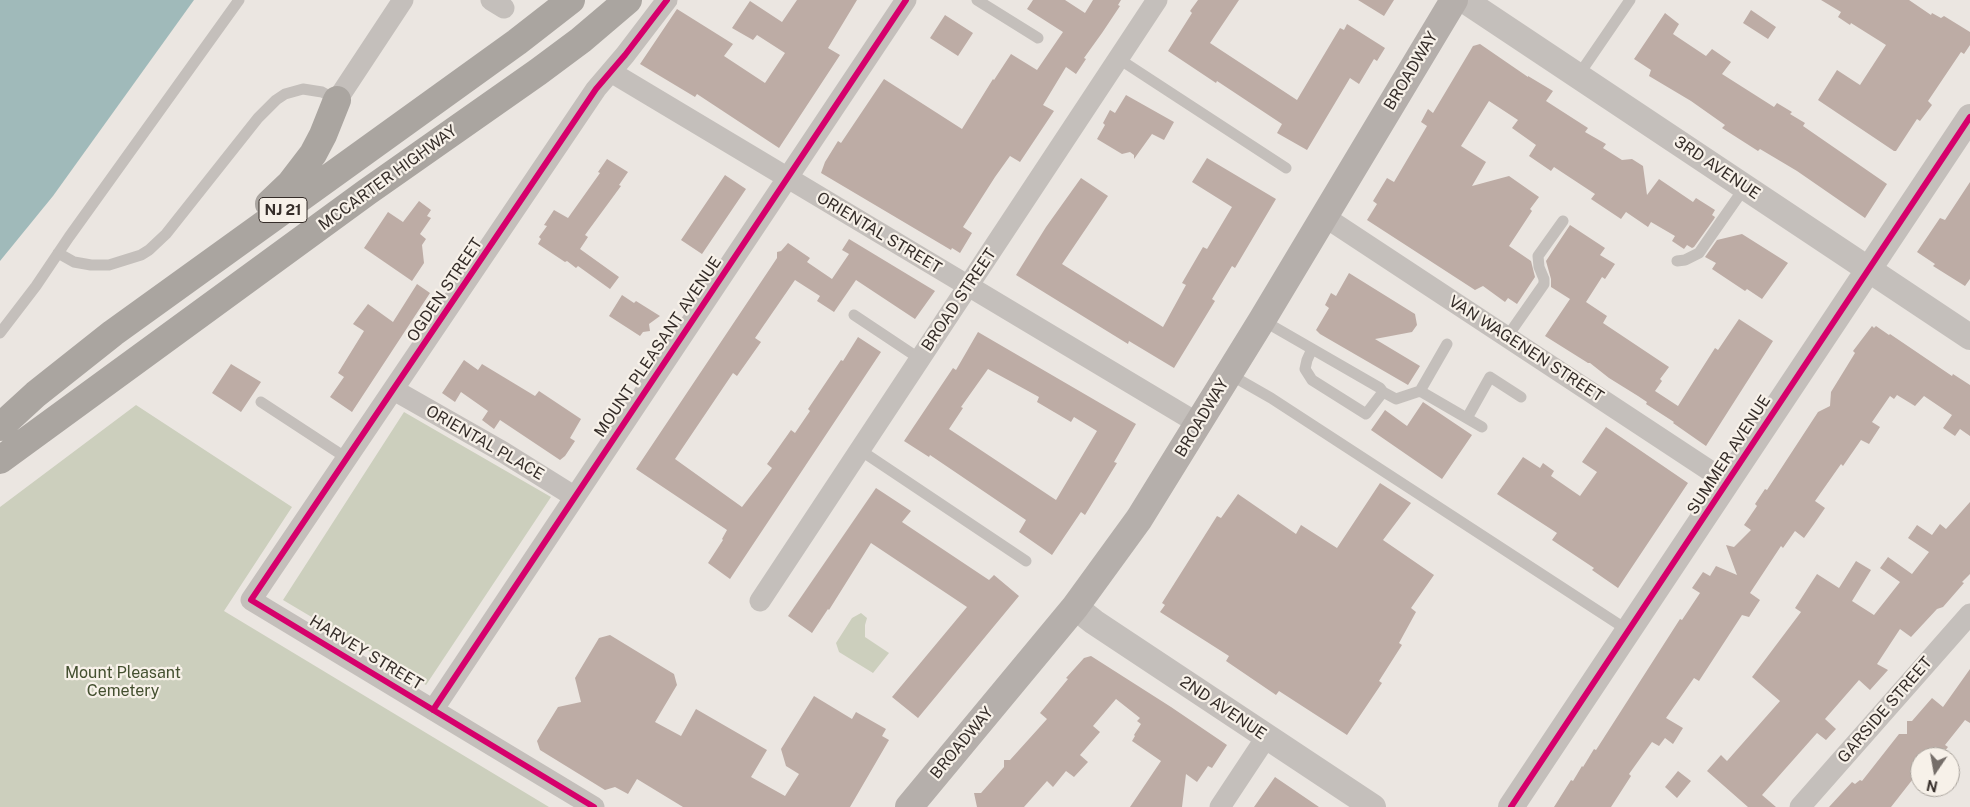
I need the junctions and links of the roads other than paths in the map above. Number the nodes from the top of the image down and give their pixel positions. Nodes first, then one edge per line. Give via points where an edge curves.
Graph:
1 (239, 0) edge
2 (403, 0) edge
3 (572, 0) edge
4 (628, 0) edge
5 (667, 0) edge
6 (906, 0) edge
7 (977, 0) edge
8 (1158, 0) edge
9 (1454, 0) edge
10 (1464, 0) edge
11 (1630, 0) edge
12 (1038, 38) dead end
13 (1119, 58) junction
14 (611, 72) junction
15 (1578, 76) junction
16 (337, 100) junction
17 (1970, 117) edge
18 (1286, 168) dead end
19 (788, 178) junction
20 (1745, 187) junction
21 (1325, 217) junction
22 (1562, 221) dead end
23 (58, 253) junction
24 (1677, 261) dead end
25 (1868, 269) junction
26 (194, 274) junction
27 (968, 286) junction
28 (854, 315) dead end
29 (1262, 320) junction
30 (0, 333) edge
31 (1508, 337) junction
32 (1970, 337) edge
33 (1447, 344) dead end
34 (1312, 349) junction
35 (920, 358) junction
36 (1229, 374) junction
37 (394, 390) junction
38 (1420, 391) junction
39 (1383, 392) junction
40 (1521, 397) dead end
41 (262, 402) dead end
42 (1466, 418) junction
43 (1199, 424) junction
44 (0, 427) edge
45 (1482, 427) dead end
46 (860, 450) junction
47 (348, 459) junction
48 (0, 460) edge
49 (1728, 482) junction
50 (575, 497) junction
51 (1026, 561) dead end
52 (252, 600) joint
53 (760, 601) dead end
54 (1075, 607) junction
55 (1970, 614) edge
56 (1629, 631) junction
57 (433, 710) junction
58 (1267, 736) junction
59 (594, 807) edge
60 (908, 807) edge
61 (1220, 807) edge
62 (1373, 807) edge
63 (1511, 807) edge
64 (1800, 807) edge

1 - 23 lane
2 - 16 street
3 - 26 highway, NJ 21
4 - 48 highway, MCCARTER HIGHWAY / NJ 21 via 538,72 367,192
5 - 14 street, OGDEN STREET
6 - 19 street, MOUNT PLEASANT AVENUE
7 - 12 lane
8 - 13 street, BROAD STREET
9 - 21 main road, BROADWAY
10 - 15 street, 3RD AVENUE
11 - 15 lane
13 - 18 lane
13 - 27 street, BROAD STREET
14 - 19 street, ORIENTAL STREET
14 - 37 street, OGDEN STREET via 596,89
15 - 20 street, 3RD AVENUE
16 - 23 lane via 322,92 304,89 276,100 166,234 140,255 115,263 91,265 74,262
16 - 26 highway via 319,145 298,175
17 - 25 street, SUMMER AVENUE
19 - 27 street, ORIENTAL STREET
19 - 50 street, MOUNT PLEASANT AVENUE
20 - 24 lane via 1699,253
20 - 25 street, 3RD AVENUE
21 - 29 main road, BROADWAY
21 - 31 street, VAN WAGENEN STREET
22 - 31 lane via 1538,256 1544,284
23 - 30 lane
25 - 32 street, 3RD AVENUE
25 - 49 street, SUMMER AVENUE
26 - 44 highway, NJ 21 via 74,362
27 - 35 street, BROAD STREET
27 - 43 street, ORIENTAL STREET
28 - 35 lane
29 - 34 lane
29 - 36 main road, BROADWAY
31 - 49 street, VAN WAGENEN STREET
33 - 38 lane
34 - 39 lane
34 - 39 lane via 1306,369 1312,380 1360,412 1366,414
35 - 46 street, BROAD STREET
36 - 43 main road, BROADWAY
36 - 56 lane via 1271,398
37 - 47 street, OGDEN STREET
37 - 50 street, ORIENTAL PLACE
38 - 39 lane via 1396,400
38 - 42 lane
40 - 42 lane via 1490,377
41 - 47 lane
42 - 45 lane
43 - 54 main road, BROADWAY via 1143,513
46 - 51 lane
46 - 53 street, BROAD STREET
47 - 52 street, OGDEN STREET
49 - 56 street, SUMMER AVENUE
50 - 57 street, MOUNT PLEASANT AVENUE
52 - 57 street, HARVEY STREET
54 - 58 street, 2ND AVENUE
54 - 60 main road, BROADWAY
55 - 64 street, GARSIDE STREET
56 - 63 street, SUMMER AVENUE
57 - 59 street, HARVEY STREET
58 - 61 street
58 - 62 street, 2ND AVENUE

